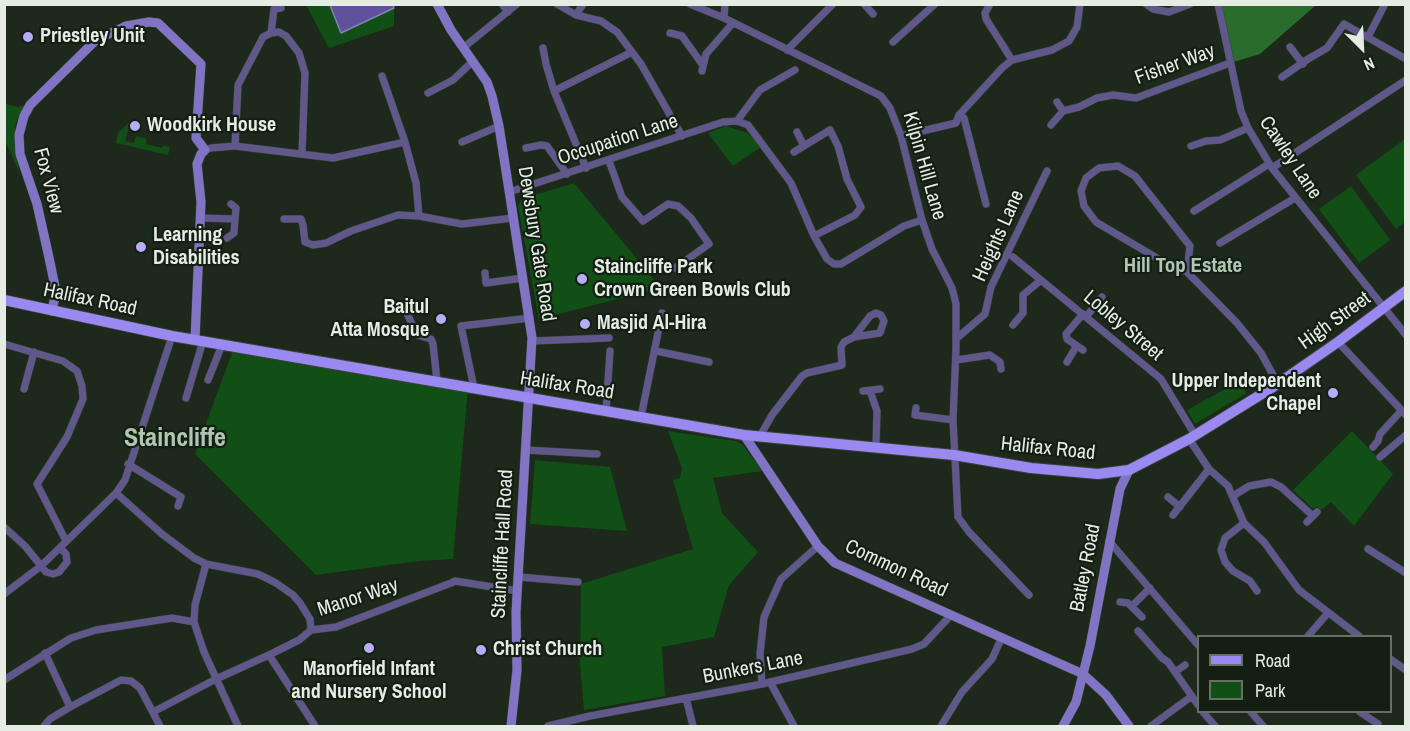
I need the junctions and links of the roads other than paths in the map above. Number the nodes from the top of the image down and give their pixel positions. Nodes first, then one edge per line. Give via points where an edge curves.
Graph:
1 (437, 4) edge
2 (502, 4) edge
3 (517, 4) edge
4 (558, 4) edge
5 (583, 4) edge
6 (690, 4) edge
7 (725, 4) edge
8 (833, 4) edge
9 (864, 4) edge
10 (935, 4) edge
11 (990, 4) edge
12 (1080, 4) edge
13 (1190, 4) edge
14 (1218, 4) edge
15 (1385, 4) edge
16 (281, 8) dead end
17 (1150, 9) edge
18 (508, 12) junction
19 (873, 14) dead end
20 (576, 15) junction
21 (724, 18) junction
22 (733, 23) junction
23 (271, 33) junction
24 (669, 33) dead end
25 (1368, 37) junction
26 (893, 42) dead end
27 (1290, 47) dead end
28 (464, 48) junction
29 (543, 48) dead end
30 (788, 50) junction
31 (633, 52) junction
32 (1406, 59) edge
33 (1012, 60) junction
34 (472, 62) junction
35 (1230, 63) junction
36 (1303, 64) junction
37 (795, 70) dead end
38 (382, 76) dead end
39 (1282, 77) dead end
40 (1406, 80) edge
41 (554, 91) junction
42 (428, 93) dead end
43 (1057, 102) dead end
44 (1063, 111) junction
45 (959, 115) junction
46 (737, 121) junction
47 (1051, 125) dead end
48 (499, 126) junction
49 (1248, 128) junction
50 (797, 132) dead end
51 (901, 135) junction
52 (682, 136) junction
53 (405, 142) junction
54 (462, 142) dead end
55 (235, 146) junction
56 (804, 146) junction
57 (1191, 146) dead end
58 (526, 148) dead end
59 (205, 150) junction
60 (794, 152) dead end
61 (302, 154) junction
62 (609, 161) junction
63 (1271, 166) junction
64 (586, 168) junction
65 (1047, 171) dead end
66 (567, 174) junction
67 (509, 192) junction
68 (1295, 198) junction
69 (231, 204) dead end
70 (986, 204) dead end
71 (1194, 212) dead end
72 (419, 216) junction
73 (200, 218) junction
74 (513, 218) junction
75 (235, 219) junction
76 (284, 219) dead end
77 (922, 220) junction
78 (814, 236) junction
79 (227, 238) dead end
80 (1220, 243) dead end
81 (1012, 257) dead end
82 (675, 268) dead end
83 (1187, 272) junction
84 (484, 273) dead end
85 (523, 278) junction
86 (1041, 280) junction
87 (1406, 291) edge
88 (1102, 297) dead end
89 (4, 300) edge
90 (1383, 308) junction
91 (405, 309) dead end
92 (52, 311) junction
93 (662, 314) dead end
94 (1085, 315) junction
95 (530, 318) junction
96 (1013, 324) dead end
97 (1406, 335) edge
98 (172, 336) junction
99 (854, 337) dead end
100 (609, 338) dead end
101 (957, 338) junction
102 (199, 340) junction
103 (532, 341) junction
104 (1338, 342) junction
105 (4, 344) edge
106 (222, 345) junction
107 (610, 351) dead end
108 (656, 351) junction
109 (34, 352) junction
110 (956, 360) junction
111 (709, 362) dead end
112 (1067, 362) dead end
113 (1001, 369) dead end
114 (208, 380) dead end
115 (437, 381) junction
116 (1278, 384) junction
117 (474, 388) junction
118 (24, 389) dead end
119 (880, 389) dead end
120 (186, 398) dead end
121 (530, 399) junction
122 (916, 408) dead end
123 (606, 411) junction
124 (1403, 413) edge
125 (642, 417) junction
126 (953, 420) junction
127 (744, 435) junction
128 (1406, 435) edge
129 (760, 436) junction
130 (1192, 437) junction
131 (876, 447) junction
132 (1372, 447) dead end
133 (526, 450) junction
134 (597, 454) dead end
135 (954, 455) junction
136 (1380, 457) dead end
137 (129, 464) junction
138 (1209, 469) junction
139 (1129, 470) junction
140 (116, 493) junction
141 (1233, 496) junction
142 (1168, 497) dead end
143 (178, 506) dead end
144 (1180, 507) junction
145 (1173, 515) dead end
146 (1307, 522) dead end
147 (1244, 523) junction
148 (4, 527) edge
149 (66, 541) junction
150 (1109, 541) junction
151 (818, 546) junction
152 (60, 548) junction
153 (1368, 549) dead end
154 (206, 564) junction
155 (41, 566) junction
156 (1406, 573) edge
157 (519, 577) junction
158 (578, 582) dead end
159 (1150, 588) junction
160 (518, 591) junction
161 (1257, 591) dead end
162 (4, 594) edge
163 (1029, 595) dead end
164 (1120, 602) dead end
165 (1132, 606) junction
166 (1328, 614) junction
167 (951, 615) junction
168 (1142, 617) dead end
169 (194, 622) junction
170 (311, 630) junction
171 (1138, 631) dead end
172 (1309, 635) edge
173 (1358, 635) edge
174 (1002, 637) junction
175 (1197, 644) edge
176 (45, 653) junction
177 (269, 655) junction
178 (1392, 660) edge
179 (1185, 665) dead end
180 (1406, 670) edge
181 (1175, 672) junction
182 (1083, 674) junction
183 (216, 679) junction
184 (4, 680) edge
185 (766, 683) junction
186 (1192, 696) junction
187 (686, 698) junction
188 (1197, 704) edge
189 (69, 707) junction
190 (153, 712) junction
191 (1205, 713) edge
192 (1253, 713) edge
193 (1363, 713) edge
194 (1378, 724) dead end
195 (44, 726) edge
196 (160, 726) edge
197 (238, 726) edge
198 (315, 726) edge
199 (511, 726) edge
200 (548, 726) edge
201 (693, 726) edge
202 (794, 726) edge
203 (941, 726) edge
204 (1063, 726) edge
205 (1129, 726) edge
206 (1152, 726) edge
207 (1215, 726) edge
208 (1263, 726) edge

1 - 28 street, Dewsbury Gate Road
2 - 18 street
3 - 18 street
4 - 20 street
5 - 20 street
6 - 21 street, Kilpin Hill Lane
7 - 21 street
8 - 30 street
9 - 19 street
10 - 26 street
11 - 33 street via 986,19
12 - 33 street via 1077,27 1069,41 1052,50
13 - 17 street via 1169,12
14 - 35 street, Cawley Lane
15 - 25 street
16 - 23 street via 274,9
18 - 28 street
20 - 31 street via 601,21 617,32
21 - 22 street, Kilpin Hill Lane
22 - 24 street via 706,54 702,67 682,36
22 - 30 street, Kilpin Hill Lane
23 - 55 street via 263,37 238,85
23 - 61 street via 286,36 299,53 305,73
25 - 32 street
25 - 36 street via 1344,24 1328,48
27 - 36 street
28 - 34 street, Dewsbury Gate Road
29 - 41 street
30 - 51 street, Kilpin Hill Lane via 881,96
31 - 41 street
31 - 52 street
33 - 45 street
34 - 42 street via 453,80
34 - 48 street, Dewsbury Gate Road via 487,82
35 - 44 street, Fisher Way via 1136,98 1113,95
35 - 49 street, Cawley Lane
36 - 39 street
37 - 46 street via 760,90
38 - 53 street
40 - 63 street
41 - 64 street
43 - 44 street
44 - 47 street, Fisher Way
45 - 51 street via 956,123
45 - 70 street via 964,118
46 - 52 street, Occupation Lane
46 - 78 street via 748,125 791,183
48 - 54 street
48 - 67 street, Dewsbury Gate Road
49 - 57 street via 1220,140
49 - 63 street, Cawley Lane
50 - 56 street
51 - 77 street, Kilpin Hill Lane
52 - 62 street, Occupation Lane
53 - 61 street via 333,158
53 - 72 street via 416,183
55 - 59 street
55 - 61 street
56 - 60 street
56 - 78 street via 828,127 861,207 855,215
58 - 66 street via 547,146
59 - 73 street via 197,164
59 - 92 street, Fox View via 196,138 201,64 158,23 126,26 96,40 30,105 19,135 20,154 38,204 56,291
62 - 64 street, Occupation Lane
62 - 82 street via 622,197 643,221 668,204 678,206 709,244
63 - 68 street, Cawley Lane
63 - 71 street
64 - 66 street, Occupation Lane
65 - 101 street, Heights Lane via 991,287 985,314
66 - 67 street, Occupation Lane
67 - 74 street, Dewsbury Gate Road
68 - 80 street
68 - 90 street, Cawley Lane
69 - 75 street via 236,208
72 - 74 street via 462,224
72 - 76 street via 398,215 313,245 305,242 301,219
73 - 75 street
73 - 102 street
74 - 85 street, Dewsbury Gate Road
75 - 79 street via 234,233
77 - 78 street via 904,226 842,264 827,259
77 - 101 street, Kilpin Hill Lane via 952,288
81 - 86 street, Lobley Street
83 - 83 street via 1096,222 1084,206 1081,191 1086,178 1099,168 1118,166 1135,176 1190,246
83 - 116 street via 1237,323 1261,353
84 - 85 street via 486,283
85 - 95 street, Dewsbury Gate Road
86 - 94 street, Lobley Street
86 - 96 street via 1023,295 1023,314
87 - 90 main road, High Street
88 - 94 street
89 - 92 main road, Halifax Road
90 - 97 street, Cawley Lane
90 - 104 main road, High Street
91 - 115 street via 417,335 431,339
92 - 98 main road, Halifax Road
93 - 108 street
94 - 112 street via 1066,334 1080,349
94 - 130 street, Lobley Street via 1161,379
95 - 103 street, Dewsbury Gate Road
95 - 117 street via 461,326
98 - 102 main road, Halifax Road
98 - 137 street
99 - 129 street via 841,347 842,365 802,376
100 - 103 street
101 - 110 street, Kilpin Hill Lane
102 - 106 main road, Halifax Road
102 - 120 street
103 - 121 street, Dewsbury Gate Road
104 - 116 main road, High Street
104 - 124 street
105 - 109 street
106 - 114 street
106 - 115 main road, Halifax Road
107 - 123 street
108 - 111 street
108 - 125 street
109 - 118 street
109 - 149 street via 63,361 76,371 82,386 83,399 67,437 37,483
110 - 113 street via 990,355 1000,362
110 - 126 street, Kilpin Hill Lane
115 - 117 main road, Halifax Road
116 - 130 main road, High Street
117 - 121 main road, Halifax Road
119 - 131 street via 866,391 876,411
121 - 123 main road, Halifax Road
121 - 133 street, Staincliffe Hall Road
122 - 126 street via 915,415
123 - 125 main road, Halifax Road
124 - 132 street
125 - 127 main road, Halifax Road
126 - 135 street, Kilpin Hill Lane
127 - 129 main road, Halifax Road
127 - 151 street, Common Road
128 - 136 street
129 - 131 main road, Halifax Road
130 - 138 street, Lobley Street
130 - 139 main road, High Street
131 - 135 main road, Halifax Road
133 - 134 street
133 - 157 street, Staincliffe Hall Road
135 - 139 main road, Halifax Road via 1077,473
135 - 163 street, Kilpin Hill Lane via 958,517
137 - 140 street
137 - 143 street via 181,497
138 - 141 street, Lobley Street
138 - 144 street
139 - 150 street, Batley Road via 1120,489
140 - 149 street
140 - 154 street via 162,534
141 - 146 street via 1249,486 1271,482 1315,514
141 - 147 street, Lobley Street
142 - 144 street
144 - 145 street
147 - 161 street via 1225,538 1221,550 1225,562
147 - 166 street via 1264,542 1299,590
148 - 155 street
149 - 152 street
150 - 159 street
150 - 182 street, Batley Road
151 - 167 street, Common Road via 849,571
151 - 185 street via 781,579 764,617 760,654
152 - 155 street
152 - 155 street via 66,554 65,567 53,574
153 - 156 street
154 - 169 street
154 - 170 street via 258,574 276,583 300,603 310,619
155 - 162 street
157 - 158 street
157 - 160 street, Staincliffe Hall Road
159 - 165 street
159 - 175 street
160 - 170 street, Manor Way via 455,581 336,627
160 - 199 street, Staincliffe Hall Road
164 - 165 street
165 - 168 street
166 - 172 street
166 - 173 street
167 - 174 street, Common Road
167 - 185 street, Bunkers Lane via 924,644 912,649
169 - 176 street via 172,618 96,630
169 - 183 street
170 - 177 street, Manor Way
171 - 181 street
174 - 182 street, Common Road
174 - 203 street via 992,659 962,692
176 - 184 street
176 - 189 street
177 - 183 street, Manor Way
177 - 198 street
178 - 180 street
179 - 181 street
181 - 186 street
182 - 204 street, Batley Road via 1076,702
182 - 205 street, Common Road via 1106,695
183 - 190 street, Manor Way
183 - 197 street
185 - 187 street, Bunkers Lane
185 - 202 street
186 - 188 street
186 - 206 street
187 - 200 street, Bunkers Lane
187 - 201 street
189 - 190 street via 121,680 140,688
189 - 195 street
190 - 196 street
191 - 207 street
192 - 208 street
193 - 194 street

